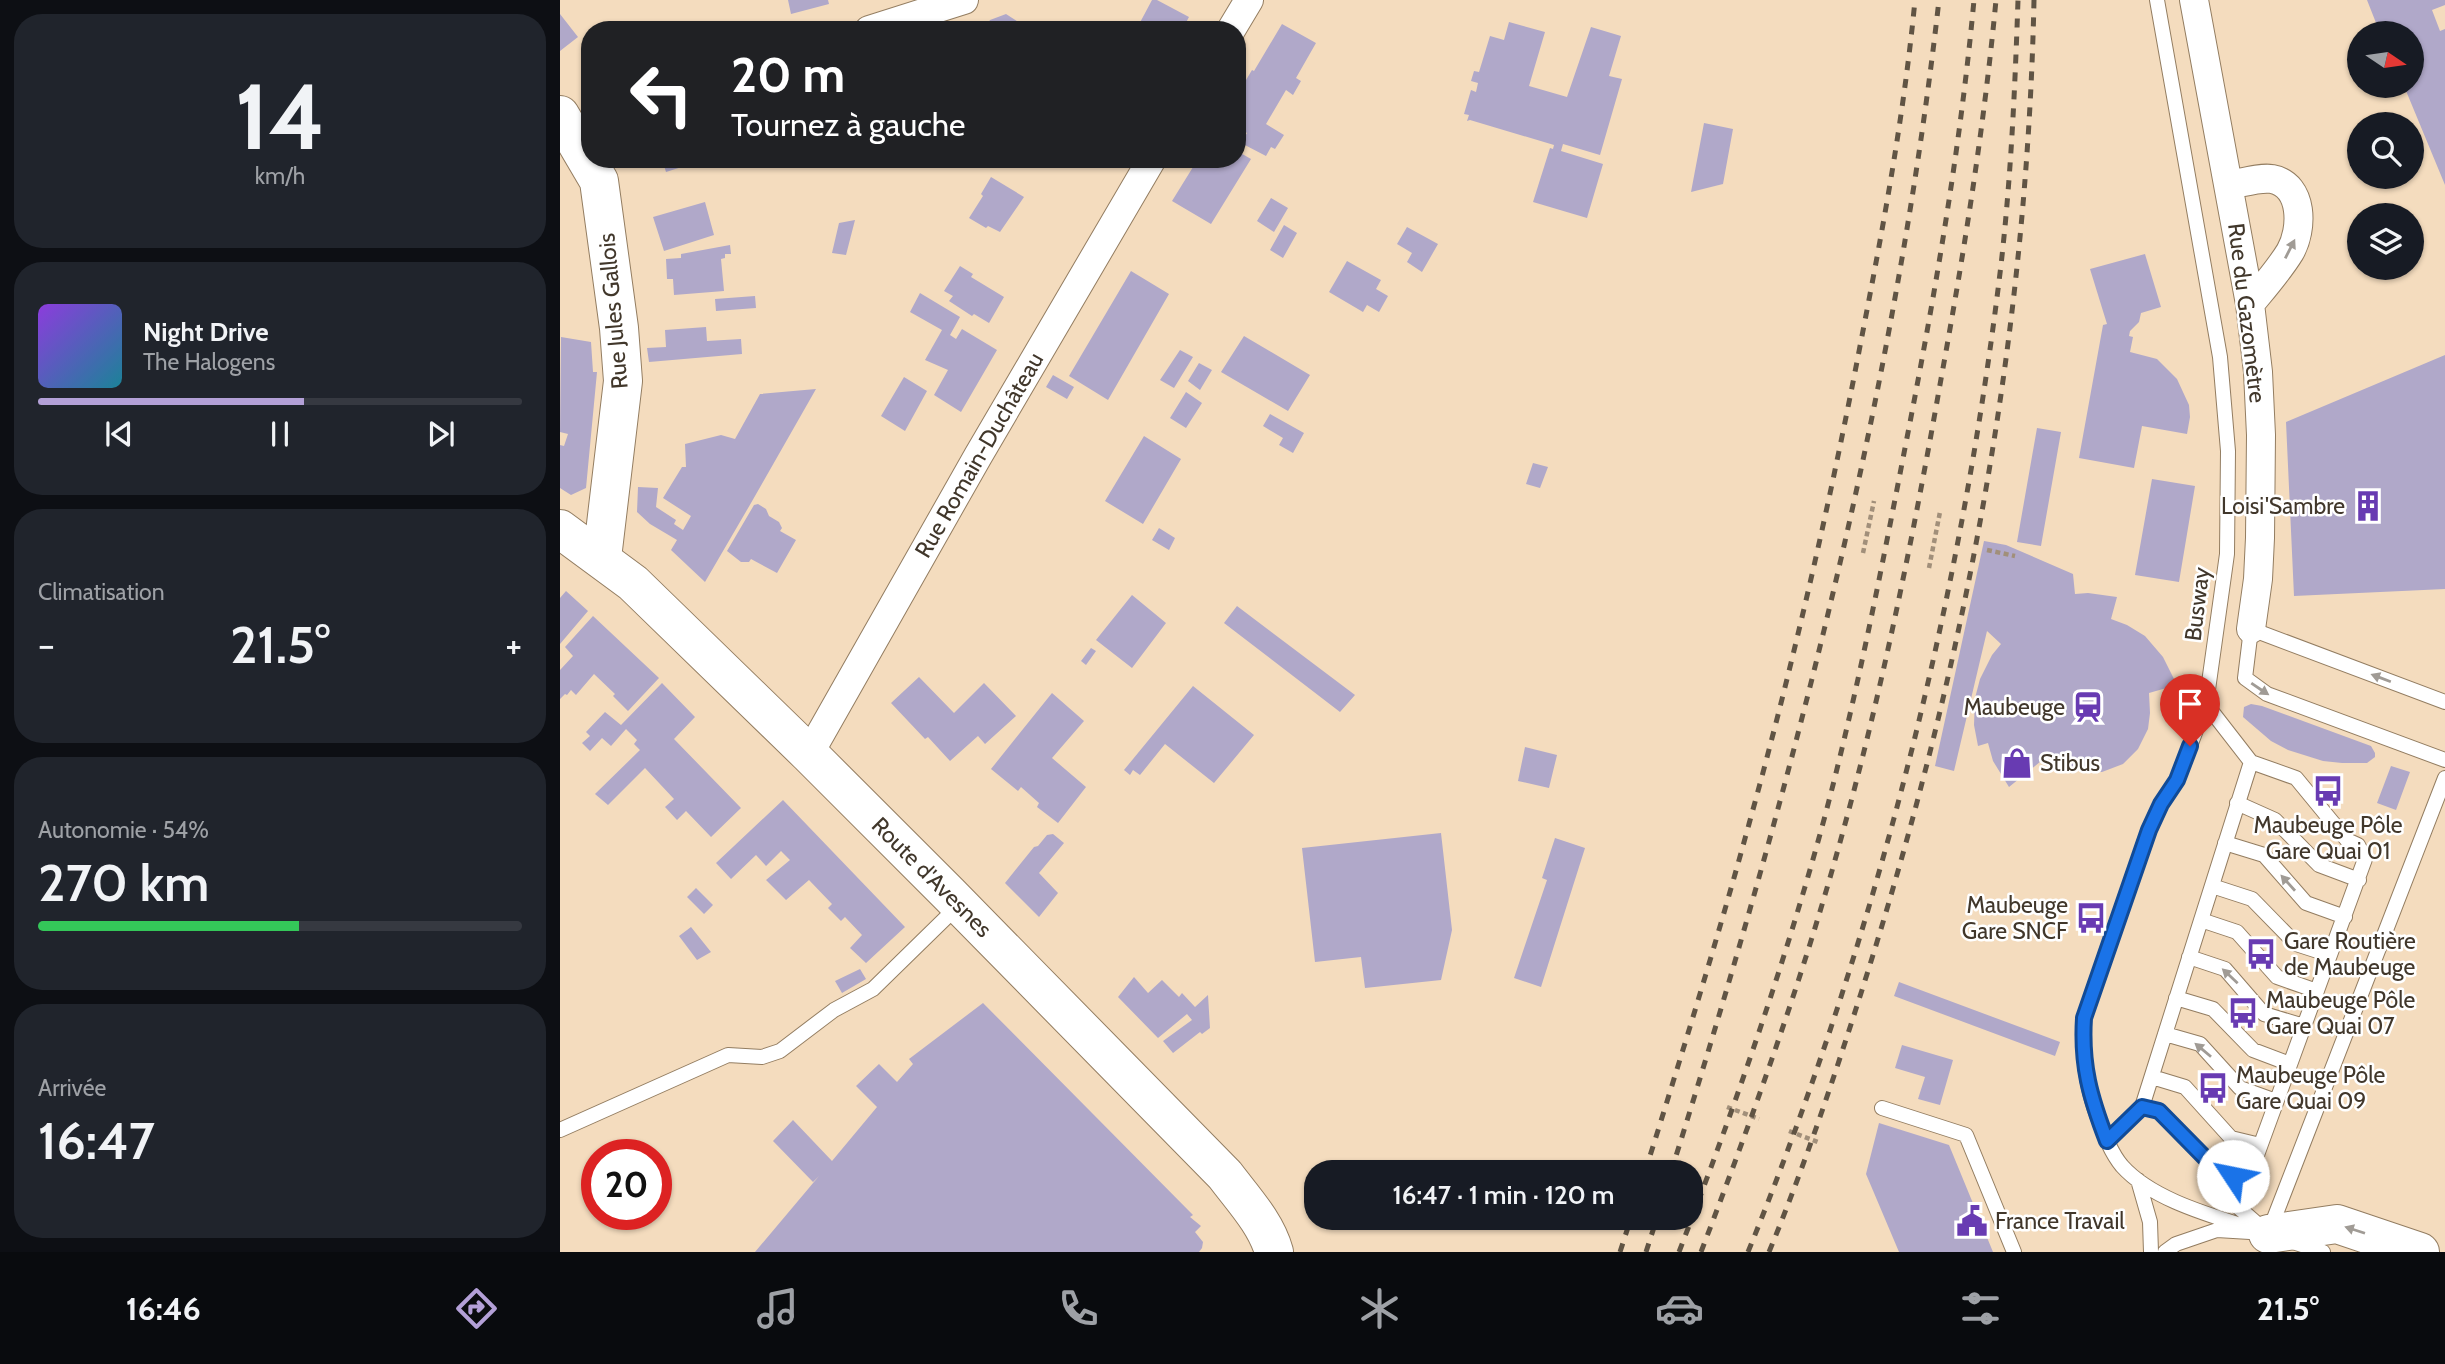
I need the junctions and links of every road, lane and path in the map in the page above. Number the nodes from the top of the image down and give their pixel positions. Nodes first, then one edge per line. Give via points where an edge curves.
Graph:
1 (964, 0) edge
2 (1249, 0) edge
3 (2157, 0) edge
4 (2194, 0) edge
5 (898, 21) edge
6 (1236, 21) edge
7 (572, 118) edge
8 (581, 139) edge
9 (593, 168) edge
10 (1147, 168) edge
11 (2229, 185) junction
12 (2250, 304) junction
13 (1874, 500) dead end
14 (1940, 512) dead end
15 (560, 529) edge
16 (1987, 550) dead end
17 (1863, 553) dead end
18 (2015, 556) dead end
19 (602, 558) junction
20 (1929, 568) dead end
21 (2251, 629) junction
22 (2445, 702) edge
23 (2206, 704) junction
24 (809, 754) junction
25 (2445, 760) edge
26 (2251, 762) junction
27 (2445, 778) edge
28 (2236, 803) junction
29 (2225, 843) junction
30 (2359, 880) junction
31 (2212, 886) junction
32 (960, 904) junction
33 (2345, 917) junction
34 (2201, 920) junction
35 (2330, 956) junction
36 (2189, 957) junction
37 (2317, 991) junction
38 (2176, 998) junction
39 (2304, 1026) junction
40 (2165, 1034) junction
41 (2290, 1064) junction
42 (2152, 1077) junction
43 (2276, 1101) junction
44 (1727, 1107) dead end
45 (2142, 1107) junction
46 (1882, 1108) dead end
47 (1759, 1119) dead end
48 (560, 1130) edge
49 (1789, 1131) dead end
50 (2107, 1141) junction
51 (1818, 1142) dead end
52 (2260, 1145) junction
53 (2138, 1180) junction
54 (2247, 1180) junction
55 (2271, 1246) edge
56 (1274, 1252) edge
57 (2014, 1252) edge
58 (2151, 1252) edge
59 (2165, 1252) edge
60 (2323, 1252) edge
61 (2420, 1252) edge

1 - 5 street
2 - 6 street
3 - 23 lane, Busway via 2220,357 2228,452 2227,554
4 - 11 street, Rue du Gazomètre
7 - 8 main road, Rue Jules Gallois
9 - 19 main road, Rue Jules Gallois via 599,181 623,381
10 - 24 street, Rue Romain-Duchâteau
11 - 12 street, Rue du Gazomètre
12 -> 11 street via 2291,251 2300,216 2286,184 2271,179
12 - 21 street, Rue du Gazomètre via 2262,435 2258,579
13 - 17 path
14 - 20 path
15 - 19 main road, Route d'Avesnes
16 - 18 path
19 - 24 main road, Route d'Avesnes
22 -> 21 lane
21 -> 25 lane via 2245,678 2267,694
23 - 26 lane
23 - 50 lane, Busway via 2177,780 2149,830 2084,1018 2086,1081
24 - 32 main road, Route d'Avesnes
26 - 28 lane
26 - 30 lane via 2296,778 2347,840 2358,845 2365,859
27 - 55 lane
28 - 29 lane
28 - 30 lane via 2275,820 2319,865
29 - 31 lane
33 -> 29 lane via 2306,903 2263,855
30 - 33 lane
31 - 34 lane
31 - 35 lane via 2252,899 2296,944
32 - 48 lane via 873,989 834,1010 780,1051 762,1056 728,1055
32 - 56 main road, Route d'Avesnes via 1225,1175 1255,1214
33 - 35 lane
34 - 36 lane
34 - 37 lane via 2237,932 2277,977
35 - 37 lane
36 - 38 lane
39 -> 36 lane via 2264,1014 2225,970
37 - 39 lane
38 - 40 lane
38 - 41 lane via 2213,1009 2253,1050
39 - 41 lane
40 - 42 lane
43 -> 40 lane via 2240,1088 2200,1044
41 - 43 lane
42 - 45 lane
42 - 52 lane via 2185,1087 2231,1138
43 - 52 lane
44 - 47 path
45 - 50 lane
45 - 54 lane via 2159,1111 2218,1171
46 - 57 lane via 1966,1135
49 - 51 path
50 - 53 lane, Busway via 2121,1165
52 - 54 lane
53 - 55 lane, Busway
53 - 58 lane, Busway via 2150,1222
54 - 55 lane via 2238,1206
55 - 59 lane, Busway via 2217,1230
55 - 60 lane, Busway
61 -> 55 main road via 2337,1224

